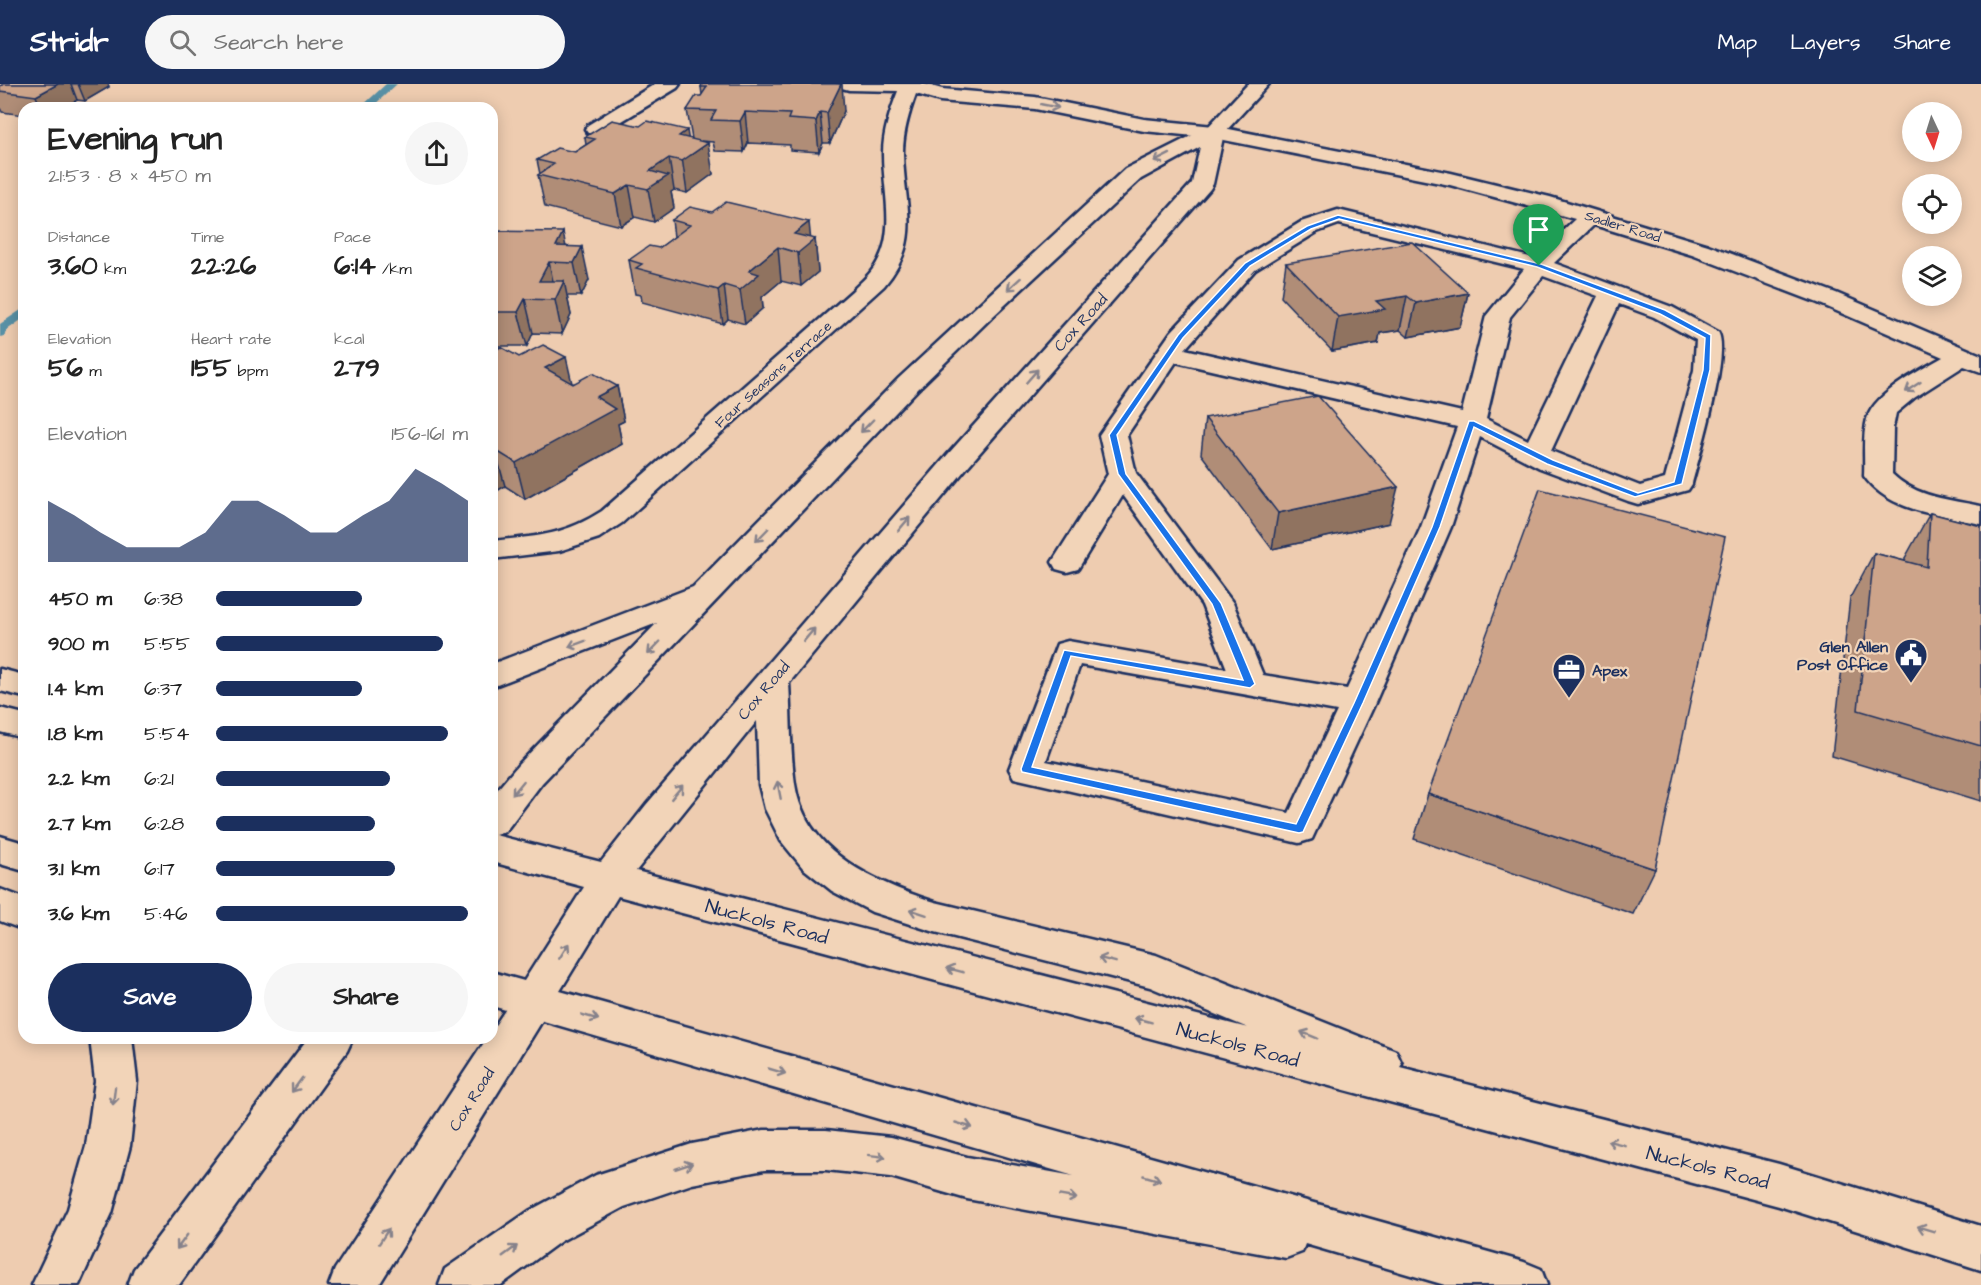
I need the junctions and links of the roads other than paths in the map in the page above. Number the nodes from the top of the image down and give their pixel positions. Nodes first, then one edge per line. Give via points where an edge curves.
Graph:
1 (670, 84) edge
2 (849, 84) edge
3 (1009, 84) edge
4 (1259, 84) edge
5 (914, 85) edge
6 (595, 129) edge
7 (1214, 132) junction
8 (1591, 216) junction
9 (1539, 266) junction
10 (1612, 293) junction
11 (1170, 353) junction
12 (1972, 360) edge
13 (1472, 422) junction
14 (1535, 454) junction
15 (1122, 474) junction
16 (1981, 515) edge
17 (498, 550) edge
18 (1067, 562) dead end
19 (709, 591) junction
20 (498, 674) edge
21 (0, 680) edge
22 (772, 680) junction
23 (18, 684) edge
24 (1250, 684) junction
25 (1359, 703) junction
26 (0, 720) edge
27 (18, 724) edge
28 (498, 814) edge
29 (0, 850) edge
30 (498, 850) edge
31 (18, 855) edge
32 (609, 879) junction
33 (0, 904) edge
34 (18, 912) edge
35 (498, 991) edge
36 (533, 1001) junction
37 (112, 1044) edge
38 (328, 1044) edge
39 (1499, 1113) junction
40 (1981, 1248) edge
41 (1471, 1270) junction
42 (55, 1285) edge
43 (151, 1285) edge
44 (352, 1285) edge
45 (462, 1285) edge
46 (1524, 1285) edge

1 - 6 main road
2 - 5 main road
3 - 7 main road via 1158,110
4 - 7 main road
5 -> 7 main road via 940,95 1035,103 1144,125
5 - 17 main road, Four Seasons Terrace via 899,114 894,138 894,252 861,296 612,517 589,532 548,544
7 - 8 main road, Sadler Road via 1451,179
7 -> 19 main road via 1133,174 908,384
22 -> 7 main road, Cox Road via 996,417 1202,184
8 - 9 main road
8 - 12 main road, Sadler Road via 1700,250 1817,294
9 - 10 main road
9 - 11 main road via 1338,217 1309,227 1247,265 1180,337
9 - 13 main road via 1498,316
10 - 14 main road
10 - 14 main road via 1663,312 1709,337 1707,370 1678,484 1638,495
11 - 13 main road
11 - 15 main road via 1113,435
12 -> 16 main road via 1910,389 1881,415 1878,476 1887,488 1906,497
13 - 14 main road
13 - 25 main road via 1436,527
15 - 18 main road
15 - 24 main road via 1217,603
19 -> 20 main road
19 -> 28 main road via 530,774
21 - 23 main road
32 -> 22 main road, Cox Road
39 -> 22 main road via 1156,972 935,917 885,901 845,881 816,858 794,831 783,809 777,785
24 - 25 main road
24 - 25 main road via 1068,652 1026,769 1299,829
26 - 27 main road
29 - 31 main road
30 - 32 main road, Nuckols Road
36 -> 32 main road, Cox Road
39 -> 32 main road, Nuckols Road
33 - 34 main road
35 - 36 main road
36 -> 41 main road
44 -> 36 main road, Cox Road
37 -> 42 main road via 116,1081 108,1146 89,1213
38 -> 43 main road
40 -> 39 main road, Nuckols Road via 1779,1185
45 -> 41 main road via 545,1226 612,1190 692,1164 764,1150 826,1149 891,1158 967,1178
41 - 46 main road

